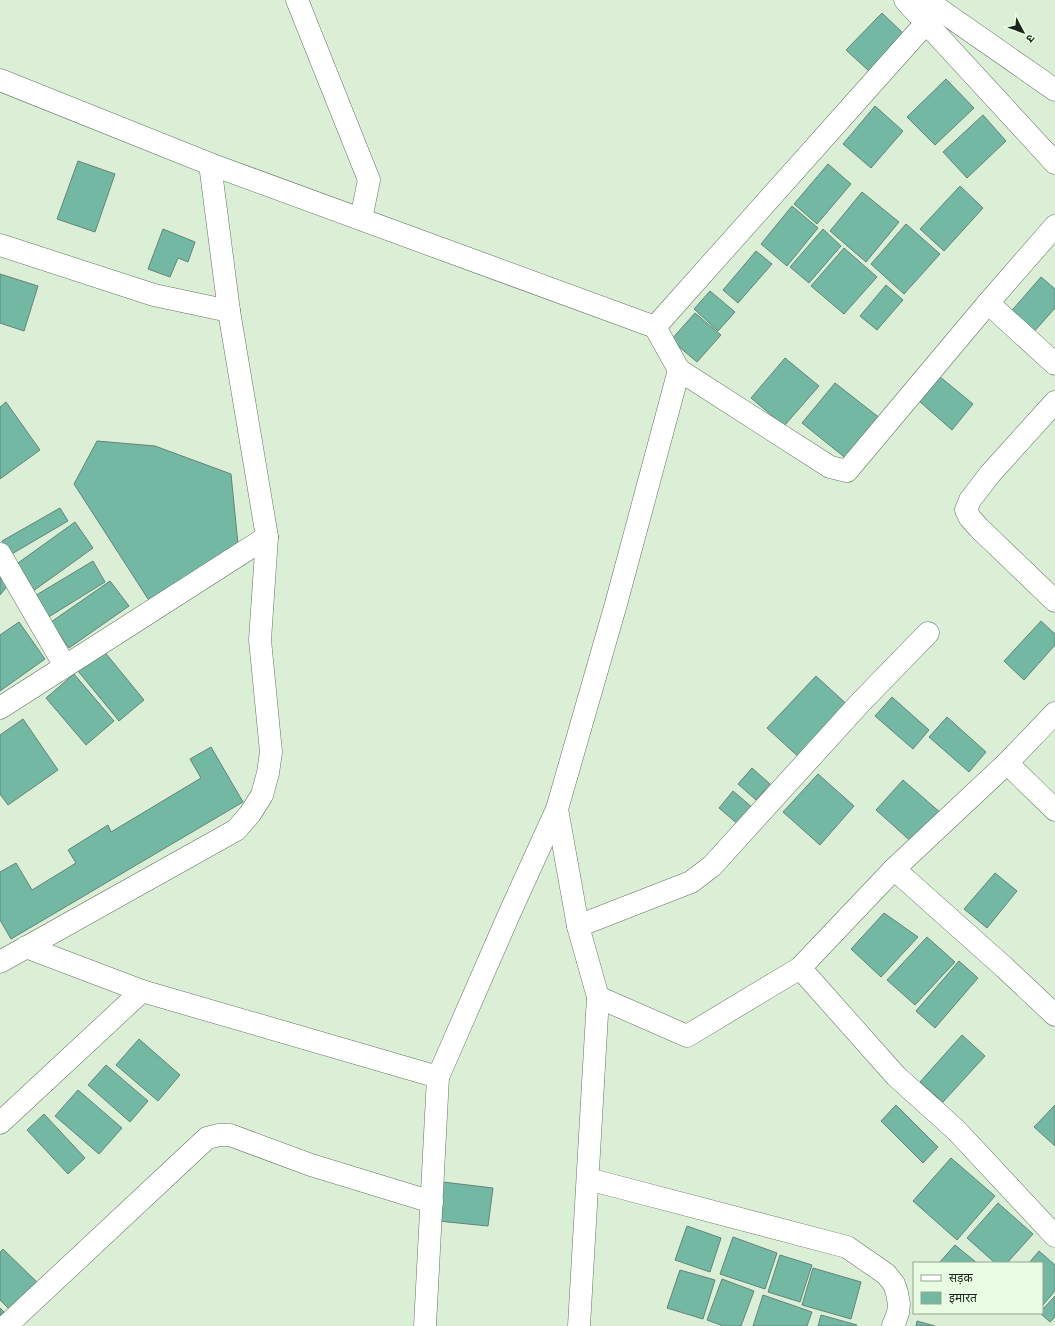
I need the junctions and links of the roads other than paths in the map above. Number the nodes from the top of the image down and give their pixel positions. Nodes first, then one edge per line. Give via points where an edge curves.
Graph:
1 (905, 0) edge
2 (926, 0) edge
3 (300, 2) edge
4 (926, 23) junction
5 (0, 80) edge
6 (1055, 90) edge
7 (1055, 163) edge
8 (210, 164) junction
9 (361, 219) junction
10 (1055, 226) edge
11 (0, 245) edge
12 (988, 303) junction
13 (229, 311) junction
14 (655, 327) junction
15 (1055, 364) edge
16 (679, 370) junction
17 (1055, 402) edge
18 (267, 537) junction
19 (0, 554) edge
20 (1055, 601) edge
21 (928, 634) dead end
22 (64, 666) junction
23 (0, 708) edge
24 (1055, 713) edge
25 (1008, 763) junction
26 (557, 809) junction
27 (1055, 810) edge
28 (894, 869) junction
29 (578, 926) junction
30 (26, 947) junction
31 (0, 962) edge
32 (800, 968) junction
33 (142, 991) junction
34 (598, 997) junction
35 (1055, 1015) edge
36 (438, 1077) junction
37 (0, 1123) edge
38 (588, 1179) junction
39 (432, 1202) junction
40 (1055, 1236) edge
41 (6, 1326) edge
42 (425, 1326) edge
43 (579, 1326) edge
44 (893, 1326) edge

1 - 4 street
2 - 6 street
3 - 9 street via 369,180
4 - 7 street
4 - 14 street
5 - 8 street
8 - 9 street
8 - 13 street
9 - 14 street
10 - 12 street
11 - 13 street via 154,295
12 - 15 street
12 - 16 street via 847,471 830,467
13 - 18 street
14 - 16 street
16 - 26 street
17 - 20 street via 990,474 970,500 966,510 979,528
18 - 22 street
18 - 30 street via 260,640 271,752 262,795 236,830
19 - 22 street
21 - 29 street via 860,702 712,866 691,882
22 - 23 street
24 - 25 street
25 - 27 street
25 - 28 street
26 - 29 street
26 - 36 street
28 - 32 street
28 - 35 street
29 - 34 street
30 - 31 street
30 - 33 street
32 - 34 street via 687,1036
32 - 40 street via 896,1076 956,1130
33 - 36 street
33 - 37 street
34 - 38 street
36 - 39 street
38 - 43 street
38 - 44 street via 847,1247 886,1274 894,1284 899,1304
39 - 41 street via 311,1165 230,1135 207,1138
39 - 42 street

